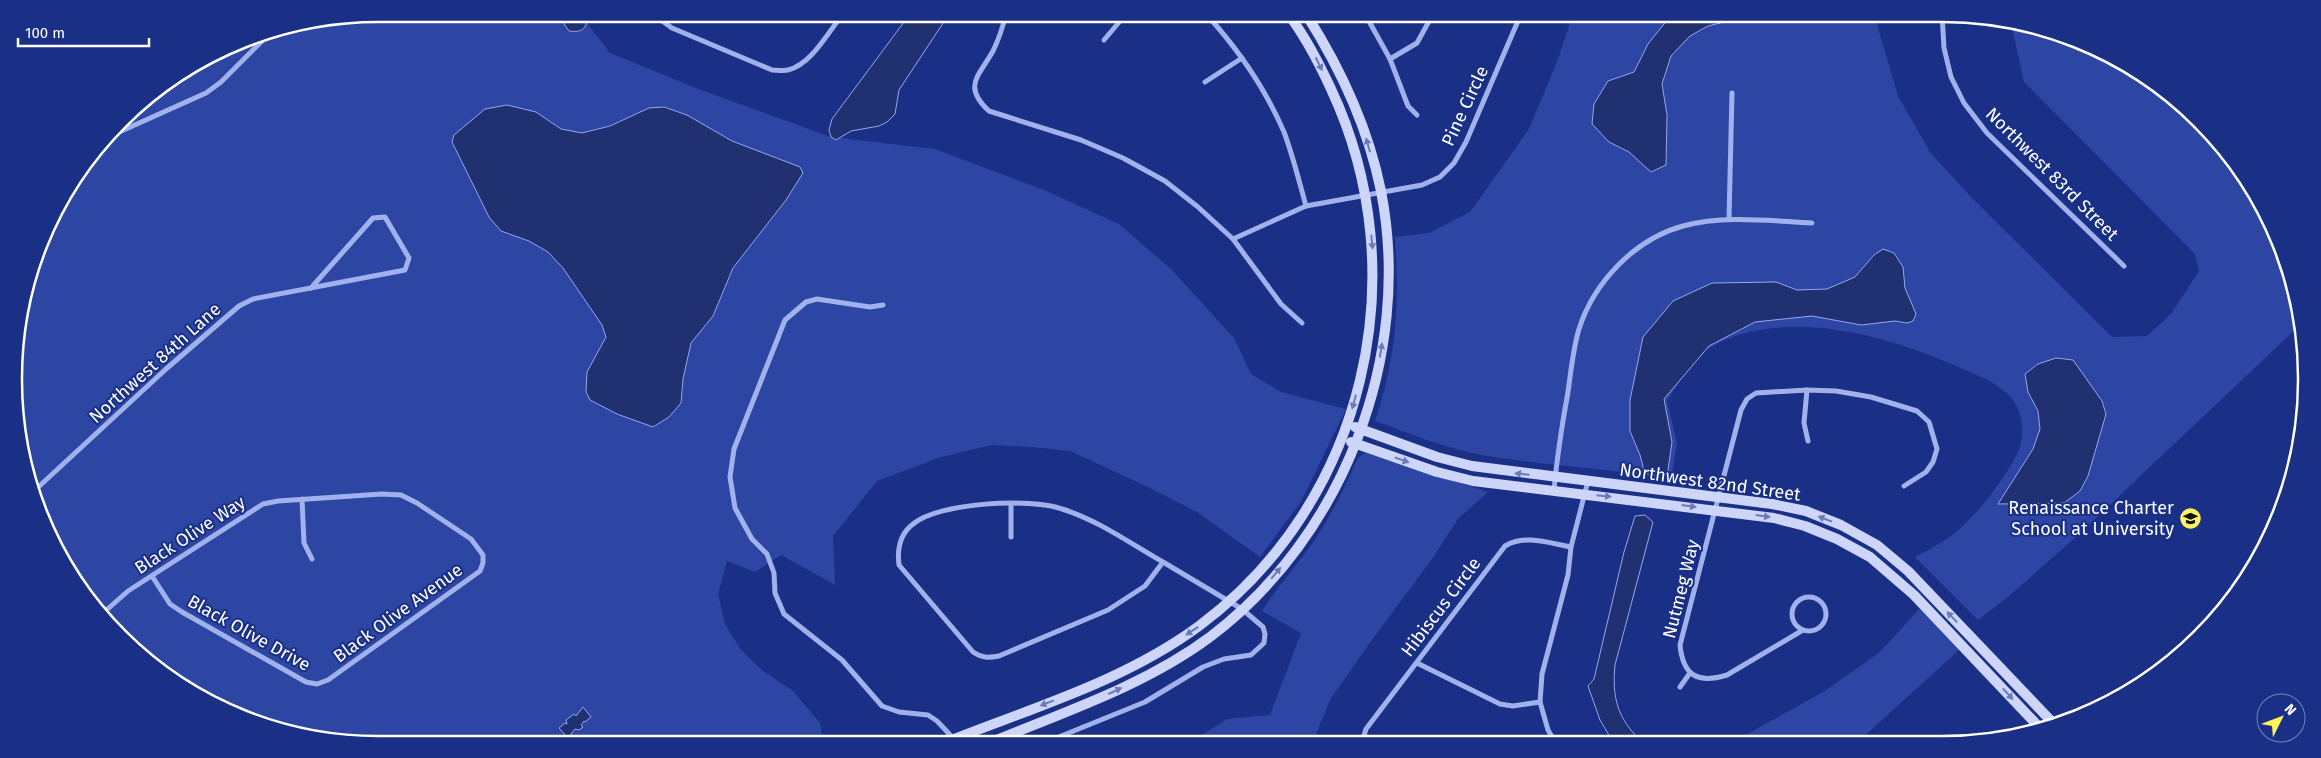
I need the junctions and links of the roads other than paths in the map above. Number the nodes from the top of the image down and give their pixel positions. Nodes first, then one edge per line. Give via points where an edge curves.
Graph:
1 (664, 22) edge
2 (837, 22) edge
3 (1003, 22) edge
4 (1119, 22) edge
5 (1213, 22) edge
6 (1294, 22) edge
7 (1311, 22) edge
8 (1369, 22) edge
9 (1428, 22) edge
10 (1518, 22) edge
11 (1943, 22) edge
12 (1104, 40) dead end
13 (256, 44) edge
14 (1242, 58) junction
15 (1390, 59) junction
16 (1205, 82) dead end
17 (1732, 93) dead end
18 (1417, 115) dead end
19 (125, 130) edge
20 (1381, 192) junction
21 (1365, 194) junction
22 (1306, 206) junction
23 (1729, 219) junction
24 (1812, 223) dead end
25 (1233, 239) junction
26 (2124, 266) dead end
27 (311, 288) junction
28 (883, 305) dead end
29 (1302, 323) dead end
30 (1807, 390) junction
31 (1348, 425) junction
32 (1361, 429) junction
33 (1342, 440) junction
34 (1808, 441) dead end
35 (1356, 444) junction
36 (1555, 477) junction
37 (1588, 481) junction
38 (39, 486) edge
39 (1904, 486) dead end
40 (1554, 490) junction
41 (1586, 494) junction
42 (1718, 497) junction
43 (302, 499) junction
44 (1011, 504) junction
45 (1715, 510) junction
46 (1011, 537) dead end
47 (1571, 547) junction
48 (483, 554) joint
49 (312, 559) dead end
50 (1163, 562) junction
51 (152, 576) junction
52 (1230, 600) junction
53 (107, 609) edge
54 (1242, 609) junction
55 (1803, 630) junction
56 (1417, 663) junction
57 (1690, 673) junction
58 (317, 684) joint
59 (1680, 687) dead end
60 (1540, 702) junction
61 (2049, 719) edge
62 (2035, 723) edge
63 (951, 736) edge
64 (971, 736) edge
65 (1006, 736) edge
66 (1061, 736) edge
67 (1364, 736) edge
68 (1552, 736) edge

1 - 2 street via 772,70 787,70 800,65
3 - 25 street via 992,51 977,74 974,88 978,101 989,111 1081,140 1123,158 1165,181
4 - 12 street
5 - 14 street
6 -> 21 street via 1316,58 1344,118 1355,148
20 -> 7 street via 1352,96
8 - 15 street
9 - 15 street via 1417,43
10 - 20 street, Pine Circle via 1466,142 1454,162 1440,176 1422,185
11 - 26 street, Northwest 83rd Street via 1951,77 1964,103 1987,133
13 - 19 street via 221,82 206,93
14 - 16 street
14 - 22 street via 1284,132
15 - 18 street via 1408,106
17 - 23 street
20 - 21 street, Pine Circle
32 -> 20 street via 1381,354 1387,307 1387,245
21 - 22 street, Pine Circle
21 -> 31 street via 1373,248 1373,310 1366,356
22 - 25 street, Pine Circle
23 - 24 street
23 - 36 street via 1683,226 1661,235 1629,256 1600,285 1577,337
25 - 29 street via 1281,304
27 - 27 street, Northwest 84th Lane via 373,218 385,217 409,258 405,270
27 - 38 street, Northwest 84th Lane via 253,299 239,306 152,381
28 - 63 street via 870,307 817,299 801,306 786,320 734,448 730,476 735,508 752,539 767,554 774,573 775,592 784,614 842,660 882,706 899,712 928,715
30 - 34 street via 1804,423
30 - 39 street via 1872,397 1917,411 1928,422 1937,449 1926,472
30 - 42 street, Nutmeg Way via 1768,391 1747,399 1741,410
31 - 32 street, Northwest 82nd Street
31 - 33 street
32 - 35 street
36 -> 32 street, Northwest 82nd Street via 1472,466 1410,448
33 - 35 street, Northwest 82nd Street
33 - 52 street via 1308,506 1284,541
35 -> 40 street, Northwest 82nd Street via 1473,481
54 -> 35 street via 1295,551 1320,514
36 - 37 street, Northwest 82nd Street
36 - 40 street
37 - 41 street
37 - 42 street, Northwest 82nd Street
40 - 41 street, Northwest 82nd Street
41 -> 45 street, Northwest 82nd Street
41 - 47 street
42 - 45 street, Nutmeg Way
61 -> 42 street, Northwest 82nd Street via 1908,571 1877,546 1841,525 1806,511
43 - 48 street, Black Olive Way via 401,495 471,539
43 - 49 street via 304,543
43 - 51 street, Black Olive Way via 263,504
44 - 46 street
44 - 50 street via 1061,508
44 - 50 street via 987,504 930,513 908,528 898,553 899,565 905,574 980,656 999,656 1108,610 1145,586
45 - 57 street, Nutmeg Way via 1680,645 1681,659
45 -> 62 street, Northwest 82nd Street via 1805,526 1870,557 1914,595
47 - 56 street, Hibiscus Circle via 1524,539 1514,540 1505,546
47 - 60 street via 1568,575 1542,674
48 - 58 street, Black Olive Avenue via 480,571 328,680
50 - 52 street
51 - 53 street, Black Olive Way via 128,590
51 - 58 street, Black Olive Drive via 170,604 182,612 306,682
52 - 54 street
52 -> 64 street via 1201,625 1131,668
65 -> 54 street via 1136,681 1210,637
54 - 66 street via 1263,627 1265,634 1264,643 1251,655 1224,659 1203,667 1145,702
55 - 55 street via 1819,628 1826,620 1823,604 1814,597 1803,598 1794,605 1792,617
55 - 57 street via 1727,675 1700,679
56 - 60 street via 1500,704 1513,706
56 - 67 street, Hibiscus Circle
57 - 59 street
60 - 68 street

